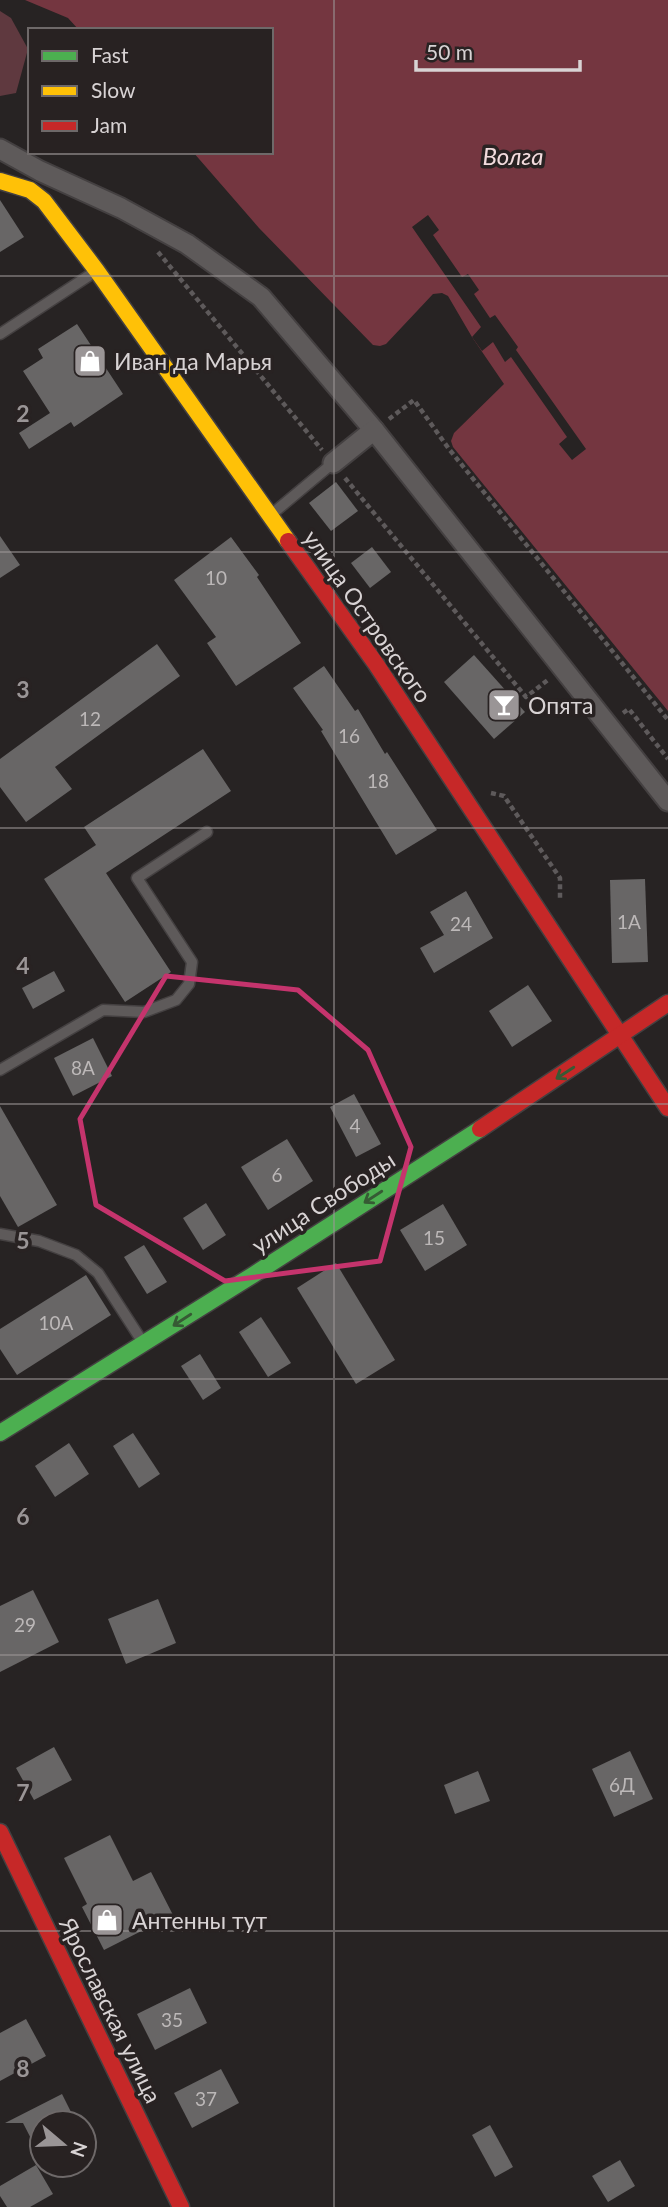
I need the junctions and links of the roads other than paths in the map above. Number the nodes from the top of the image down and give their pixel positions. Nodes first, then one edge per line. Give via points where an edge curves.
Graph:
1 (0, 149) edge
2 (0, 181) edge
3 (97, 271) junction
4 (0, 334) edge
5 (374, 430) junction
6 (333, 463) joint
7 (269, 516) junction
8 (668, 801) edge
9 (206, 832) dead end
10 (668, 1003) edge
11 (621, 1035) junction
12 (0, 1070) edge
13 (668, 1108) edge
14 (0, 1234) edge
15 (144, 1344) junction
16 (0, 1433) edge
17 (0, 1832) edge
18 (181, 2207) edge

1 - 5 street via 187,244 261,297
2 - 3 street, улица Островского via 30,190 44,201
3 - 4 lane
3 - 7 street, улица Островского
5 - 6 street
5 - 8 street
6 - 7 lane
7 - 11 street, улица Островского via 376,664
9 - 12 lane via 137,878 192,962 189,984 176,1000 144,1012 103,1010
10 - 11 street, улица Свободы
11 - 13 street, улица Островского
11 -> 15 street, улица Свободы
14 - 15 lane via 39,1241 76,1255 97,1273
15 - 16 street, улица Свободы
17 - 18 street, Ярославская улица

